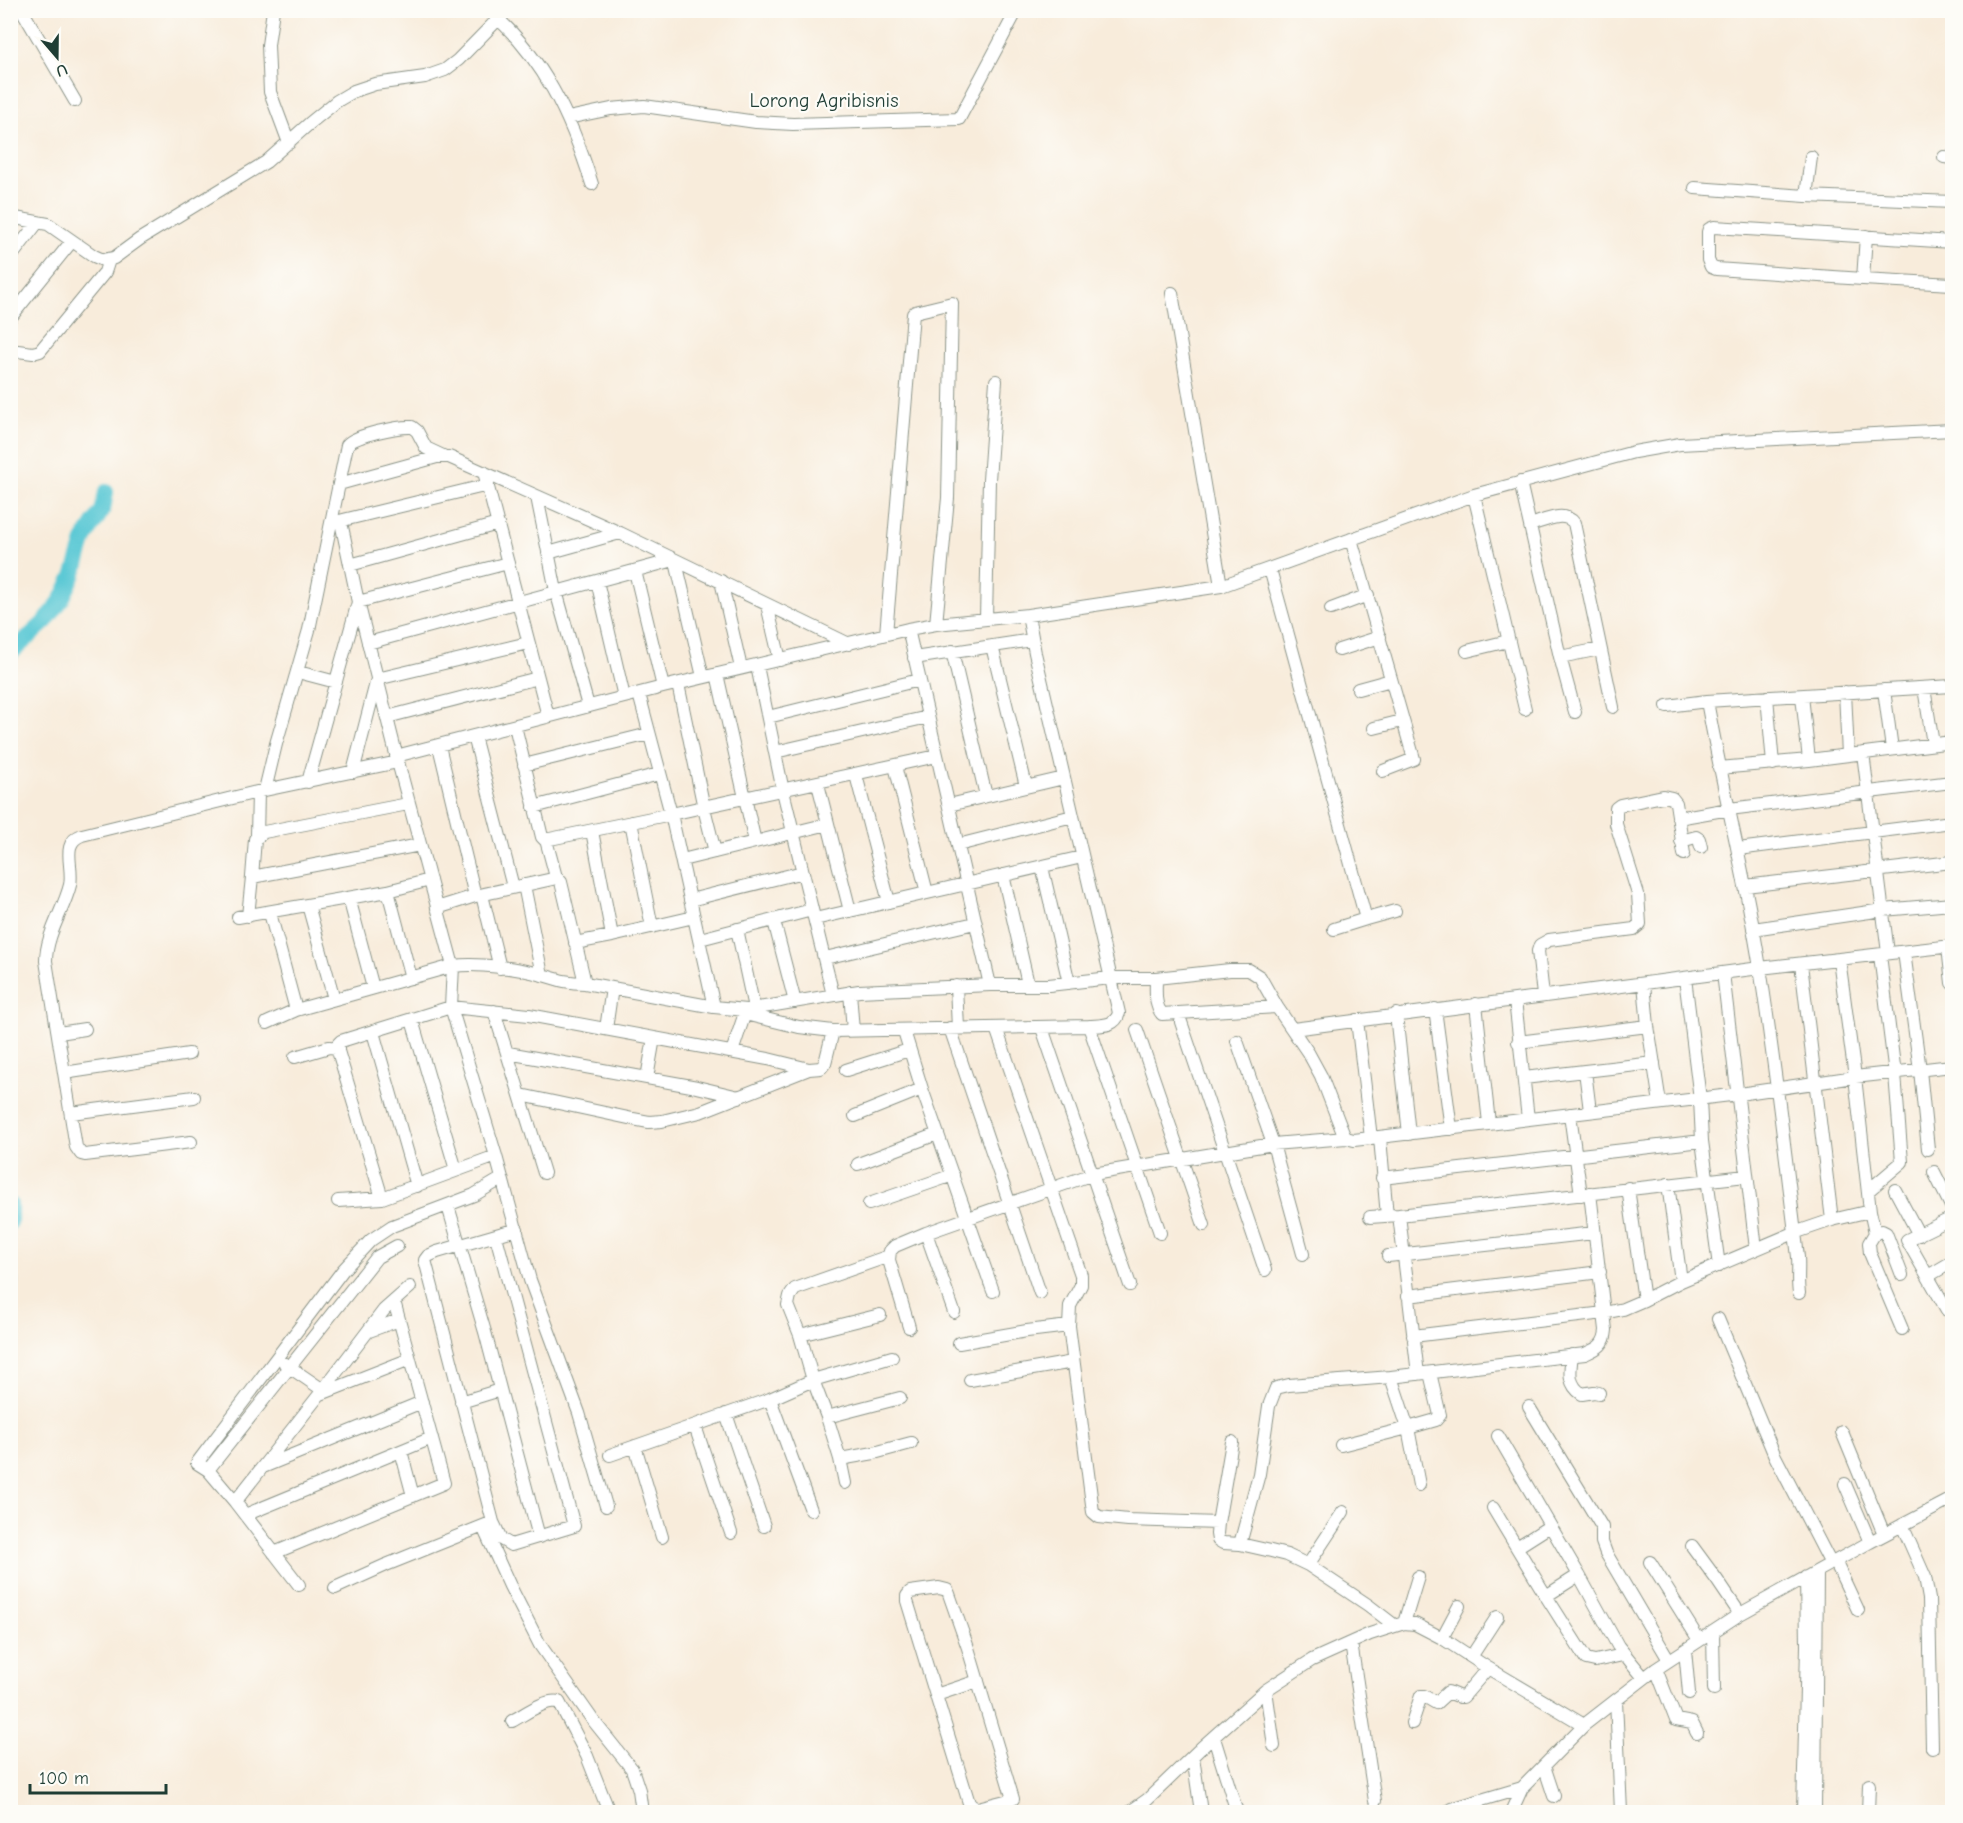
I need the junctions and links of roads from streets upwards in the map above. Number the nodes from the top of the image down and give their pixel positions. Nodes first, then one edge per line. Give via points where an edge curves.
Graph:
1 (22, 10) edge
2 (273, 10) edge
3 (488, 10) edge
4 (1017, 10) edge
5 (503, 15) edge
6 (75, 101) dead end
7 (568, 118) junction
8 (289, 143) junction
9 (1811, 157) dead end
10 (592, 184) dead end
11 (1695, 188) dead end
12 (1806, 196) junction
13 (1953, 202) edge
14 (10, 217) edge
15 (38, 222) junction
16 (1866, 236) junction
17 (72, 241) junction
18 (1953, 242) edge
19 (10, 258) edge
20 (109, 260) junction
21 (1863, 279) junction
22 (1953, 285) edge
23 (1172, 294) dead end
24 (10, 318) edge
25 (10, 350) edge
26 (996, 381) dead end
27 (1953, 430) edge
28 (444, 456) junction
29 (484, 472) junction
30 (1520, 482) junction
31 (339, 484) junction
32 (488, 484) junction
33 (1474, 495) junction
34 (537, 497) junction
35 (336, 522) junction
36 (498, 524) junction
37 (1530, 525) junction
38 (620, 533) junction
39 (1351, 539) junction
40 (548, 553) junction
41 (675, 561) junction
42 (508, 563) junction
43 (350, 565) junction
44 (1270, 569) junction
45 (635, 571) junction
46 (597, 581) junction
47 (721, 581) junction
48 (1221, 586) junction
49 (556, 591) junction
50 (1368, 596) junction
51 (358, 602) junction
52 (518, 602) junction
53 (767, 606) junction
54 (1331, 609) dead end
55 (1028, 615) junction
56 (986, 619) junction
57 (936, 624) junction
58 (908, 629) junction
59 (886, 634) junction
60 (1380, 637) junction
61 (1032, 640) junction
62 (1508, 640) junction
63 (368, 643) junction
64 (528, 643) junction
65 (849, 644) junction
66 (992, 646) junction
67 (1600, 649) junction
68 (1339, 650) dead end
69 (952, 651) junction
70 (1467, 651) dead end
71 (1560, 657) junction
72 (914, 658) junction
73 (780, 660) junction
74 (757, 666) junction
75 (741, 668) junction
76 (298, 672) junction
77 (717, 674) junction
78 (703, 677) junction
79 (538, 678) junction
80 (377, 679) junction
81 (919, 680) junction
82 (1391, 680) junction
83 (336, 682) junction
84 (678, 684) junction
85 (1953, 686) edge
86 (663, 687) junction
87 (1924, 688) junction
88 (1358, 689) dead end
89 (1884, 690) junction
90 (1845, 692) junction
91 (639, 694) junction
92 (1802, 696) junction
93 (624, 697) junction
94 (1767, 697) junction
95 (1707, 701) junction
96 (588, 706) junction
97 (1667, 706) dead end
98 (1613, 707) dead end
99 (1525, 710) dead end
100 (1575, 712) dead end
101 (548, 716) junction
102 (387, 717) junction
103 (768, 717) junction
104 (928, 717) junction
105 (1402, 721) junction
106 (515, 726) junction
107 (1374, 728) dead end
108 (649, 734) junction
109 (474, 736) junction
110 (1953, 742) edge
111 (1934, 744) junction
112 (438, 746) junction
113 (1892, 749) junction
114 (775, 752) junction
115 (1863, 753) junction
116 (1848, 755) junction
117 (938, 756) junction
118 (397, 759) junction
119 (1809, 760) junction
120 (1773, 764) junction
121 (524, 765) junction
122 (896, 766) junction
123 (1719, 768) junction
124 (1383, 771) dead end
125 (353, 772) junction
126 (659, 774) junction
127 (856, 775) junction
128 (1064, 778) junction
129 (308, 782) junction
130 (1953, 782) edge
131 (818, 784) junction
132 (1026, 786) junction
133 (262, 791) junction
134 (783, 791) junction
135 (1867, 792) junction
136 (987, 796) junction
137 (745, 799) junction
138 (408, 804) junction
139 (949, 805) junction
140 (534, 807) junction
141 (704, 808) junction
142 (1729, 809) junction
143 (671, 814) junction
144 (1073, 816) junction
145 (1678, 818) junction
146 (631, 822) junction
147 (1953, 822) edge
148 (828, 824) junction
149 (592, 831) junction
150 (793, 832) junction
151 (1872, 833) junction
152 (257, 836) junction
153 (546, 840) junction
154 (755, 842) junction
155 (420, 845) junction
156 (958, 845) junction
157 (1701, 847) dead end
158 (1738, 849) junction
159 (715, 852) junction
160 (1082, 857) junction
161 (681, 860) junction
162 (1953, 862) edge
163 (1042, 867) junction
164 (1878, 871) junction
165 (803, 872) junction
166 (1003, 875) junction
167 (252, 877) junction
168 (556, 878) junction
169 (430, 880) junction
170 (966, 883) junction
171 (519, 886) junction
172 (1745, 886) junction
173 (388, 891) junction
174 (927, 893) junction
175 (478, 895) junction
176 (349, 898) junction
177 (690, 900) junction
178 (889, 902) junction
179 (1953, 904) edge
180 (308, 905) junction
181 (437, 908) junction
182 (1882, 910) junction
183 (850, 911) junction
184 (1395, 911) dead end
185 (270, 913) junction
186 (813, 915) junction
187 (694, 917) junction
188 (1366, 919) junction
189 (774, 921) junction
190 (975, 923) junction
191 (652, 927) junction
192 (737, 929) junction
193 (1334, 929) dead end
194 (1754, 929) junction
195 (612, 936) junction
196 (700, 939) junction
197 (575, 943) junction
198 (1950, 946) edge
199 (1904, 952) junction
200 (1884, 954) junction
201 (825, 958) junction
202 (1839, 959) junction
203 (1801, 964) junction
204 (453, 966) junction
205 (500, 968) junction
206 (1760, 968) junction
207 (1723, 973) junction
208 (542, 975) junction
209 (411, 978) junction
210 (1110, 978) junction
211 (1156, 978) junction
212 (1685, 978) junction
213 (585, 983) junction
214 (1069, 983) junction
215 (1953, 983) edge
216 (1029, 984) junction
217 (1644, 984) junction
218 (990, 985) junction
219 (956, 986) junction
220 (373, 988) junction
221 (612, 988) junction
222 (850, 992) junction
223 (833, 995) junction
224 (1543, 995) junction
225 (334, 999) junction
226 (1515, 999) junction
227 (795, 1002) junction
228 (1476, 1004) junction
229 (714, 1006) junction
230 (451, 1007) junction
231 (1276, 1007) junction
232 (1435, 1009) junction
233 (296, 1010) junction
234 (494, 1011) junction
235 (748, 1011) junction
236 (1396, 1014) junction
237 (412, 1020) junction
238 (1357, 1020) junction
239 (1181, 1022) dead end
240 (267, 1023) dead end
241 (1089, 1026) junction
242 (1648, 1026) junction
243 (954, 1028) junction
244 (996, 1028) junction
245 (1042, 1028) junction
246 (85, 1029) dead end
247 (606, 1029) junction
248 (1293, 1029) junction
249 (1137, 1030) dead end
250 (833, 1031) junction
251 (853, 1031) junction
252 (904, 1031) junction
253 (373, 1032) junction
254 (59, 1033) junction
255 (654, 1038) junction
256 (1237, 1041) dead end
257 (1518, 1042) junction
258 (338, 1048) junction
259 (909, 1050) junction
260 (732, 1052) junction
261 (508, 1053) junction
262 (189, 1054) dead end
263 (295, 1057) dead end
264 (1654, 1063) junction
265 (1953, 1066) edge
266 (809, 1069) junction
267 (846, 1070) dead end
268 (1920, 1070) junction
269 (1585, 1071) junction
270 (64, 1072) junction
271 (1895, 1074) junction
272 (1856, 1077) junction
273 (647, 1078) junction
274 (1524, 1078) junction
275 (1815, 1083) junction
276 (1777, 1088) junction
277 (922, 1089) junction
278 (1739, 1094) junction
279 (521, 1095) junction
280 (194, 1097) dead end
281 (739, 1097) junction
282 (1700, 1099) junction
283 (1660, 1103) junction
284 (1590, 1111) junction
285 (71, 1113) junction
286 (1570, 1114) junction
287 (855, 1116) dead end
288 (1528, 1119) junction
289 (1489, 1123) junction
290 (1451, 1129) junction
291 (938, 1134) junction
292 (1409, 1134) junction
293 (1375, 1138) junction
294 (1340, 1139) junction
295 (1702, 1141) junction
296 (190, 1142) dead end
297 (1278, 1144) junction
298 (1928, 1149) dead end
299 (1225, 1153) junction
300 (1575, 1155) junction
301 (496, 1156) junction
302 (1180, 1158) junction
303 (858, 1164) dead end
304 (1137, 1167) junction
305 (456, 1170) junction
306 (1934, 1172) dead end
307 (544, 1173) dead end
308 (1093, 1174) junction
309 (953, 1175) junction
310 (1746, 1176) junction
311 (1382, 1178) junction
312 (501, 1179) junction
313 (1707, 1179) junction
314 (1668, 1184) junction
315 (417, 1186) junction
316 (1050, 1188) junction
317 (1628, 1188) junction
318 (1895, 1190) dead end
319 (1868, 1191) junction
320 (1586, 1194) junction
321 (382, 1198) junction
322 (338, 1201) dead end
323 (869, 1204) dead end
324 (1009, 1204) junction
325 (448, 1206) junction
326 (1953, 1208) edge
327 (1870, 1211) junction
328 (1393, 1216) junction
329 (1370, 1217) dead end
330 (1953, 1218) edge
331 (968, 1219) junction
332 (1832, 1220) junction
333 (1204, 1225) dead end
334 (517, 1229) junction
335 (926, 1233) junction
336 (1160, 1233) dead end
337 (1594, 1233) junction
338 (1794, 1233) junction
339 (1875, 1233) junction
340 (1918, 1234) junction
341 (496, 1236) junction
342 (397, 1246) dead end
343 (459, 1246) junction
344 (1756, 1249) junction
345 (1303, 1254) dead end
346 (1404, 1255) junction
347 (889, 1256) junction
348 (1388, 1256) dead end
349 (1953, 1262) edge
350 (1719, 1266) junction
351 (1265, 1270) dead end
352 (1600, 1272) junction
353 (1902, 1275) dead end
354 (1928, 1276) junction
355 (1681, 1281) junction
356 (1130, 1285) dead end
357 (410, 1287) dead end
358 (993, 1291) dead end
359 (1040, 1293) dead end
360 (1799, 1293) dead end
361 (1408, 1296) junction
362 (1644, 1300) junction
363 (394, 1301) junction
364 (1953, 1308) edge
365 (954, 1312) dead end
366 (1604, 1313) junction
367 (880, 1316) dead end
368 (1718, 1319) dead end
369 (399, 1320) junction
370 (1069, 1326) junction
371 (909, 1327) dead end
372 (1902, 1329) dead end
373 (368, 1331) junction
374 (800, 1335) junction
375 (1413, 1336) junction
376 (959, 1343) dead end
377 (1572, 1355) junction
378 (892, 1357) dead end
379 (277, 1358) junction
380 (410, 1359) junction
381 (1073, 1362) junction
382 (290, 1368) junction
383 (1424, 1373) junction
384 (1391, 1377) junction
385 (813, 1380) junction
386 (970, 1380) dead end
387 (500, 1390) junction
388 (322, 1393) junction
389 (1599, 1393) dead end
390 (900, 1398) dead end
391 (770, 1399) junction
392 (422, 1402) junction
393 (461, 1402) junction
394 (1529, 1407) dead end
395 (726, 1414) junction
396 (827, 1417) junction
397 (695, 1426) junction
398 (1408, 1428) junction
399 (1842, 1432) dead end
400 (1498, 1436) dead end
401 (432, 1438) junction
402 (1232, 1442) dead end
403 (911, 1443) dead end
404 (1341, 1445) dead end
405 (635, 1446) junction
406 (400, 1451) junction
407 (610, 1455) dead end
408 (840, 1459) junction
409 (262, 1468) junction
410 (208, 1470) junction
411 (845, 1483) dead end
412 (1419, 1485) dead end
413 (1845, 1485) dead end
414 (413, 1496) junction
415 (1953, 1499) edge
416 (235, 1502) junction
417 (606, 1506) dead end
418 (1493, 1508) dead end
419 (811, 1510) dead end
420 (1344, 1512) dead end
421 (245, 1515) junction
422 (1218, 1523) junction
423 (488, 1525) junction
424 (1902, 1525) junction
425 (764, 1526) dead end
426 (1550, 1526) junction
427 (731, 1533) dead end
428 (1884, 1534) junction
429 (539, 1538) junction
430 (662, 1538) dead end
431 (1870, 1542) junction
432 (1240, 1544) junction
433 (1692, 1546) dead end
434 (1516, 1547) junction
435 (274, 1553) junction
436 (1650, 1562) dead end
437 (1833, 1562) junction
438 (1308, 1565) junction
439 (1812, 1574) junction
440 (1579, 1575) junction
441 (1418, 1577) dead end
442 (299, 1585) dead end
443 (335, 1588) dead end
444 (1546, 1596) junction
445 (1459, 1606) dead end
446 (1858, 1610) dead end
447 (1740, 1614) junction
448 (1497, 1617) dead end
449 (1399, 1624) junction
450 (1713, 1632) junction
451 (1442, 1638) junction
452 (1699, 1640) junction
453 (1351, 1643) junction
454 (1685, 1650) junction
455 (1623, 1655) junction
456 (1471, 1657) junction
457 (1669, 1660) junction
458 (1488, 1668) junction
459 (1656, 1669) junction
460 (1644, 1678) junction
461 (978, 1681) junction
462 (1714, 1689) dead end
463 (1266, 1690) junction
464 (1689, 1693) dead end
465 (936, 1695) junction
466 (1616, 1700) junction
467 (512, 1721) dead end
468 (1412, 1723) dead end
469 (1584, 1725) junction
470 (1697, 1733) dead end
471 (1214, 1738) junction
472 (1274, 1746) dead end
473 (1932, 1748) dead end
474 (1193, 1757) junction
475 (1544, 1766) junction
476 (1869, 1785) dead end
477 (1522, 1788) junction
478 (1554, 1796) dead end
479 (1375, 1801) dead end
480 (996, 1808) edge
481 (1451, 1809) dead end
482 (609, 1812) edge
483 (642, 1812) edge
484 (1131, 1812) edge
485 (1201, 1812) edge
486 (1237, 1812) edge
487 (1510, 1812) edge
488 (1621, 1812) edge
489 (1803, 1812) edge
490 (1815, 1812) edge
491 (1868, 1812) edge

1 - 6 street
2 - 8 street via 268,45 270,92
3 - 5 street
4 - 7 street, Lorong Agribisnis via 959,119 793,124 644,106
5 - 7 street via 550,81
5 - 8 street via 445,70 354,91
7 - 10 street
8 - 20 street via 266,162
9 - 12 street
11 - 12 street
12 - 13 street
14 - 15 street
15 - 17 street via 55,227
15 - 19 street
16 - 18 street
16 - 21 street
16 - 21 street via 1714,227 1708,235 1709,264 1716,269
17 - 20 street via 94,256
17 - 24 street
20 - 25 street via 105,272 40,351
21 - 22 street
23 - 48 street
26 - 56 street
27 - 30 street via 1680,444
28 - 29 street
28 - 31 street
28 - 31 street via 426,447 412,427 385,431 348,443
29 - 32 street
29 - 34 street
30 - 33 street
30 - 37 street
31 - 35 street
32 - 35 street
32 - 36 street
33 - 39 street
33 - 62 street
34 - 38 street
34 - 40 street
35 - 43 street
35 - 76 street
36 - 42 street
36 - 43 street
37 - 67 street via 1561,516 1574,523
37 - 71 street
38 - 40 street
38 - 41 street
39 - 44 street
39 - 50 street
40 - 49 street
41 - 45 street
41 - 47 street
41 - 78 street
42 - 51 street
42 - 52 street
43 - 51 street
44 - 48 street
44 - 188 street
45 - 46 street
45 - 86 street
46 - 49 street
46 - 93 street
47 - 53 street
47 - 75 street
48 - 55 street
49 - 52 street
49 - 96 street
50 - 54 street
50 - 60 street
51 - 63 street
51 - 83 street
52 - 63 street
52 - 64 street
53 - 65 street
53 - 73 street
55 - 56 street
55 - 61 street
56 - 57 street
57 - 58 street
57 - 59 street via 948,498 952,303 913,314
58 - 59 street
58 - 72 street
59 - 65 street
60 - 68 street
60 - 82 street
61 - 66 street
61 - 128 street
62 - 70 street
62 - 99 street
63 - 80 street
64 - 79 street
64 - 80 street
65 - 73 street
66 - 69 street
66 - 132 street
67 - 71 street
67 - 98 street
69 - 72 street
69 - 136 street
71 - 100 street
72 - 81 street
73 - 74 street
74 - 75 street
74 - 103 street
75 - 77 street
76 - 83 street
76 - 133 street
77 - 78 street
77 - 137 street
78 - 84 street
79 - 101 street
79 - 102 street
80 - 102 street
80 - 125 street
81 - 103 street
81 - 104 street
82 - 88 street
82 - 105 street
83 - 129 street
84 - 86 street
84 - 141 street
85 - 87 street
86 - 91 street
87 - 89 street
87 - 111 street
89 - 90 street
89 - 113 street
90 - 92 street
90 - 116 street
91 - 93 street
91 - 108 street
92 - 94 street
92 - 119 street
93 - 96 street
94 - 95 street
94 - 120 street
95 - 97 street
95 - 123 street
96 - 101 street
101 - 106 street
102 - 118 street
103 - 114 street
104 - 114 street
104 - 117 street
105 - 107 street
105 - 124 street via 1414,759
106 - 109 street
106 - 121 street
108 - 121 street
108 - 126 street
109 - 112 street
109 - 171 street
110 - 111 street
111 - 113 street
112 - 118 street
112 - 175 street
113 - 115 street
114 - 134 street
115 - 116 street
115 - 135 street
116 - 119 street
117 - 122 street
117 - 139 street
118 - 125 street
118 - 138 street
119 - 120 street
120 - 123 street
121 - 140 street
122 - 127 street
122 - 174 street
123 - 142 street
125 - 129 street
126 - 140 street
126 - 143 street
127 - 131 street
127 - 178 street
128 - 132 street
128 - 144 street
129 - 133 street
130 - 135 street
131 - 134 street
131 - 148 street
132 - 136 street
133 - 152 street
133 - 254 street via 73,840 69,847 70,883 46,956
134 - 137 street
134 - 150 street
135 - 142 street
135 - 151 street
136 - 139 street
137 - 141 street
137 - 154 street
138 - 152 street
138 - 155 street
139 - 156 street
140 - 153 street
141 - 143 street
141 - 159 street
142 - 145 street
142 - 158 street
143 - 146 street
143 - 161 street
144 - 156 street
144 - 160 street
145 - 157 street via 1682,847 1696,837
145 - 224 street via 1676,803 1667,796 1616,808 1616,824 1638,894 1640,924 1634,929 1542,943 1538,951
146 - 149 street
146 - 191 street
147 - 151 street
148 - 150 street
148 - 183 street
149 - 153 street
149 - 195 street
150 - 154 street
150 - 165 street
151 - 158 street
151 - 164 street
152 - 167 street
153 - 168 street
154 - 159 street
155 - 167 street
155 - 169 street
156 - 170 street
158 - 172 street
159 - 161 street
160 - 163 street
160 - 210 street
161 - 177 street
162 - 164 street
163 - 166 street
163 - 214 street
164 - 172 street
164 - 182 street
165 - 177 street
165 - 186 street
166 - 170 street
166 - 216 street
167 - 185 street via 243,917
168 - 171 street
168 - 197 street via 561,882
169 - 173 street
169 - 181 street
170 - 174 street
170 - 190 street
171 - 175 street
171 - 208 street
172 - 194 street
173 - 176 street
173 - 209 street
174 - 178 street
175 - 181 street
175 - 205 street
176 - 180 street
176 - 220 street
177 - 187 street
178 - 183 street
179 - 182 street
180 - 185 street
180 - 225 street
181 - 204 street
182 - 194 street
182 - 200 street
183 - 186 street
184 - 188 street
185 - 233 street
186 - 189 street
186 - 201 street
187 - 191 street
187 - 196 street
188 - 193 street
189 - 192 street
189 - 227 street
190 - 201 street
190 - 218 street
191 - 195 street
192 - 196 street
192 - 235 street
194 - 206 street
195 - 197 street
196 - 229 street
197 - 213 street
198 - 199 street
198 - 215 street
199 - 200 street
199 - 268 street
200 - 202 street
200 - 271 street
201 - 223 street
202 - 203 street
202 - 272 street
203 - 206 street
203 - 275 street
204 - 205 street
204 - 209 street
204 - 230 street
205 - 208 street
206 - 207 street
206 - 276 street
207 - 212 street
207 - 278 street
208 - 213 street via 565,983
209 - 220 street
210 - 211 street
210 - 214 street
210 - 241 street via 1118,1016 1109,1024
211 - 231 street via 1249,970 1260,977
211 - 231 street via 1157,1004 1162,1014
212 - 217 street
212 - 282 street
213 - 221 street
214 - 216 street
216 - 218 street
217 - 224 street
217 - 242 street
218 - 219 street
219 - 222 street
219 - 243 street
220 - 225 street
221 - 229 street
221 - 247 street
222 - 223 street
222 - 251 street
223 - 227 street
224 - 226 street
225 - 233 street
226 - 228 street
226 - 257 street
227 - 235 street
228 - 232 street
228 - 289 street
229 - 235 street
230 - 234 street
230 - 237 street
230 - 301 street
231 - 248 street
232 - 236 street
232 - 290 street
233 - 240 street
234 - 247 street
234 - 261 street
235 - 250 street via 799,1027
235 - 260 street
236 - 238 street
236 - 292 street
237 - 253 street
237 - 305 street
238 - 248 street
238 - 293 street
239 - 299 street
241 - 245 street
241 - 304 street
242 - 257 street
242 - 264 street
243 - 244 street
243 - 252 street
243 - 324 street
244 - 245 street
244 - 316 street
245 - 308 street
246 - 254 street
247 - 255 street
248 - 294 street via 1321,1076
249 - 302 street
250 - 251 street
250 - 266 street via 824,1066
251 - 252 street
252 - 259 street
253 - 258 street via 341,1041
253 - 315 street
254 - 270 street
255 - 260 street
255 - 273 street
256 - 297 street
257 - 274 street
258 - 263 street
258 - 321 street
259 - 267 street
259 - 277 street
260 - 266 street
261 - 273 street
261 - 279 street
262 - 270 street
264 - 269 street
264 - 283 street
265 - 268 street
266 - 281 street
268 - 271 street
268 - 298 street
269 - 274 street
269 - 284 street
270 - 285 street
271 - 272 street
271 - 319 street via 1902,1162
272 - 275 street
272 - 319 street
273 - 281 street
274 - 288 street
275 - 276 street
275 - 332 street
276 - 278 street
276 - 338 street
277 - 287 street
277 - 291 street
278 - 282 street
278 - 310 street
279 - 281 street via 649,1122 684,1117
279 - 307 street
280 - 285 street
282 - 283 street
282 - 295 street
283 - 284 street
284 - 286 street
285 - 296 street via 76,1147 85,1155
286 - 288 street
286 - 300 street
288 - 289 street
289 - 290 street
290 - 292 street
291 - 303 street
291 - 309 street
292 - 293 street
293 - 294 street
293 - 311 street
294 - 297 street
295 - 300 street
295 - 313 street
297 - 299 street
297 - 345 street
299 - 302 street
299 - 351 street
300 - 311 street
300 - 320 street
301 - 305 street
301 - 312 street
302 - 304 street
302 - 333 street
304 - 308 street
304 - 336 street
305 - 315 street
306 - 326 street
308 - 316 street
308 - 356 street
309 - 323 street
309 - 331 street
310 - 313 street
310 - 344 street
311 - 328 street
312 - 325 street
312 - 334 street
313 - 314 street
313 - 350 street
314 - 317 street
314 - 355 street
315 - 321 street
316 - 324 street
316 - 370 street via 1081,1275 1081,1285 1070,1306
317 - 320 street
317 - 362 street
318 - 340 street
319 - 327 street
320 - 328 street
320 - 337 street
321 - 322 street
324 - 331 street
324 - 359 street
325 - 343 street
325 - 379 street via 392,1226 371,1240 343,1270
327 - 332 street
327 - 339 street
328 - 329 street
328 - 346 street
330 - 340 street
331 - 335 street
331 - 358 street
332 - 338 street
334 - 341 street
334 - 417 street via 530,1280 579,1413
335 - 347 street via 891,1248
335 - 365 street
337 - 346 street
337 - 352 street
338 - 344 street
338 - 360 street
339 - 353 street via 1886,1233
339 - 372 street via 1869,1245 1871,1257
340 - 354 street via 1907,1240
341 - 343 street
341 - 429 street via 574,1526
342 - 382 street via 377,1257
343 - 387 street
343 - 393 street via 428,1256 425,1262
344 - 350 street
346 - 348 street
346 - 361 street
347 - 371 street
347 - 374 street via 795,1289 788,1305
349 - 354 street
350 - 355 street
352 - 361 street
352 - 366 street
354 - 364 street via 1947,1310
355 - 362 street
357 - 363 street
361 - 375 street
362 - 366 street
363 - 369 street
363 - 373 street
366 - 375 street
366 - 377 street via 1606,1330 1599,1348
367 - 374 street
368 - 437 street via 1775,1456
369 - 373 street
369 - 380 street
370 - 376 street
370 - 381 street
373 - 388 street
374 - 385 street
375 - 383 street
377 - 383 street
377 - 389 street via 1569,1372 1574,1388 1582,1394
378 - 385 street
379 - 382 street
379 - 410 street via 197,1462
380 - 388 street
380 - 392 street
381 - 386 street
381 - 422 street via 1094,1513 1128,1520
382 - 388 street
382 - 410 street
383 - 384 street
383 - 398 street via 1440,1415 1436,1420
384 - 398 street
384 - 432 street via 1276,1388
385 - 391 street
385 - 396 street
387 - 393 street
387 - 429 street
388 - 409 street
390 - 396 street
391 - 395 street
391 - 419 street
392 - 401 street
392 - 409 street
393 - 423 street
394 - 457 street via 1602,1527 1606,1553
395 - 397 street
395 - 425 street
396 - 408 street
397 - 405 street
397 - 427 street
398 - 404 street
398 - 412 street
399 - 428 street
400 - 426 street
401 - 406 street
401 - 414 street via 444,1483
402 - 422 street
403 - 408 street
405 - 407 street
405 - 430 street
406 - 414 street
406 - 421 street
408 - 411 street
409 - 416 street
410 - 416 street
413 - 431 street
414 - 435 street
415 - 424 street
416 - 421 street
418 - 434 street
420 - 438 street
421 - 435 street
422 - 432 street via 1218,1540 1223,1544
423 - 429 street via 511,1545
423 - 443 street
423 - 483 street via 510,1586 540,1645 632,1769
424 - 428 street
424 - 473 street via 1928,1592
426 - 434 street
426 - 440 street
428 - 431 street
431 - 437 street
432 - 438 street via 1287,1555
433 - 447 street
434 - 444 street
435 - 442 street
436 - 452 street
437 - 439 street
437 - 446 street
438 - 449 street
439 - 447 street
439 - 489 street
439 - 490 street
440 - 444 street
440 - 455 street
441 - 449 street
444 - 455 street via 1586,1659
445 - 451 street
447 - 450 street
448 - 456 street
449 - 451 street via 1415,1624
449 - 453 street
450 - 452 street
450 - 462 street
451 - 456 street
452 - 454 street
453 - 463 street via 1312,1660
453 - 479 street
454 - 457 street
454 - 464 street
455 - 460 street
456 - 458 street
457 - 459 street
458 - 468 street via 1462,1697 1448,1692 1435,1703 1420,1696
458 - 469 street
459 - 460 street
459 - 470 street via 1676,1720 1694,1724
460 - 466 street
461 - 465 street
461 - 465 street via 947,1590 910,1592 907,1605
461 - 480 street via 1013,1799
463 - 471 street
463 - 472 street
465 - 480 street via 969,1803 975,1808
466 - 469 street
466 - 488 street
467 - 482 street via 544,1704 560,1702
469 - 475 street
471 - 474 street
471 - 486 street
474 - 484 street
474 - 485 street
475 - 477 street
475 - 478 street
476 - 491 street
477 - 481 street
477 - 487 street

